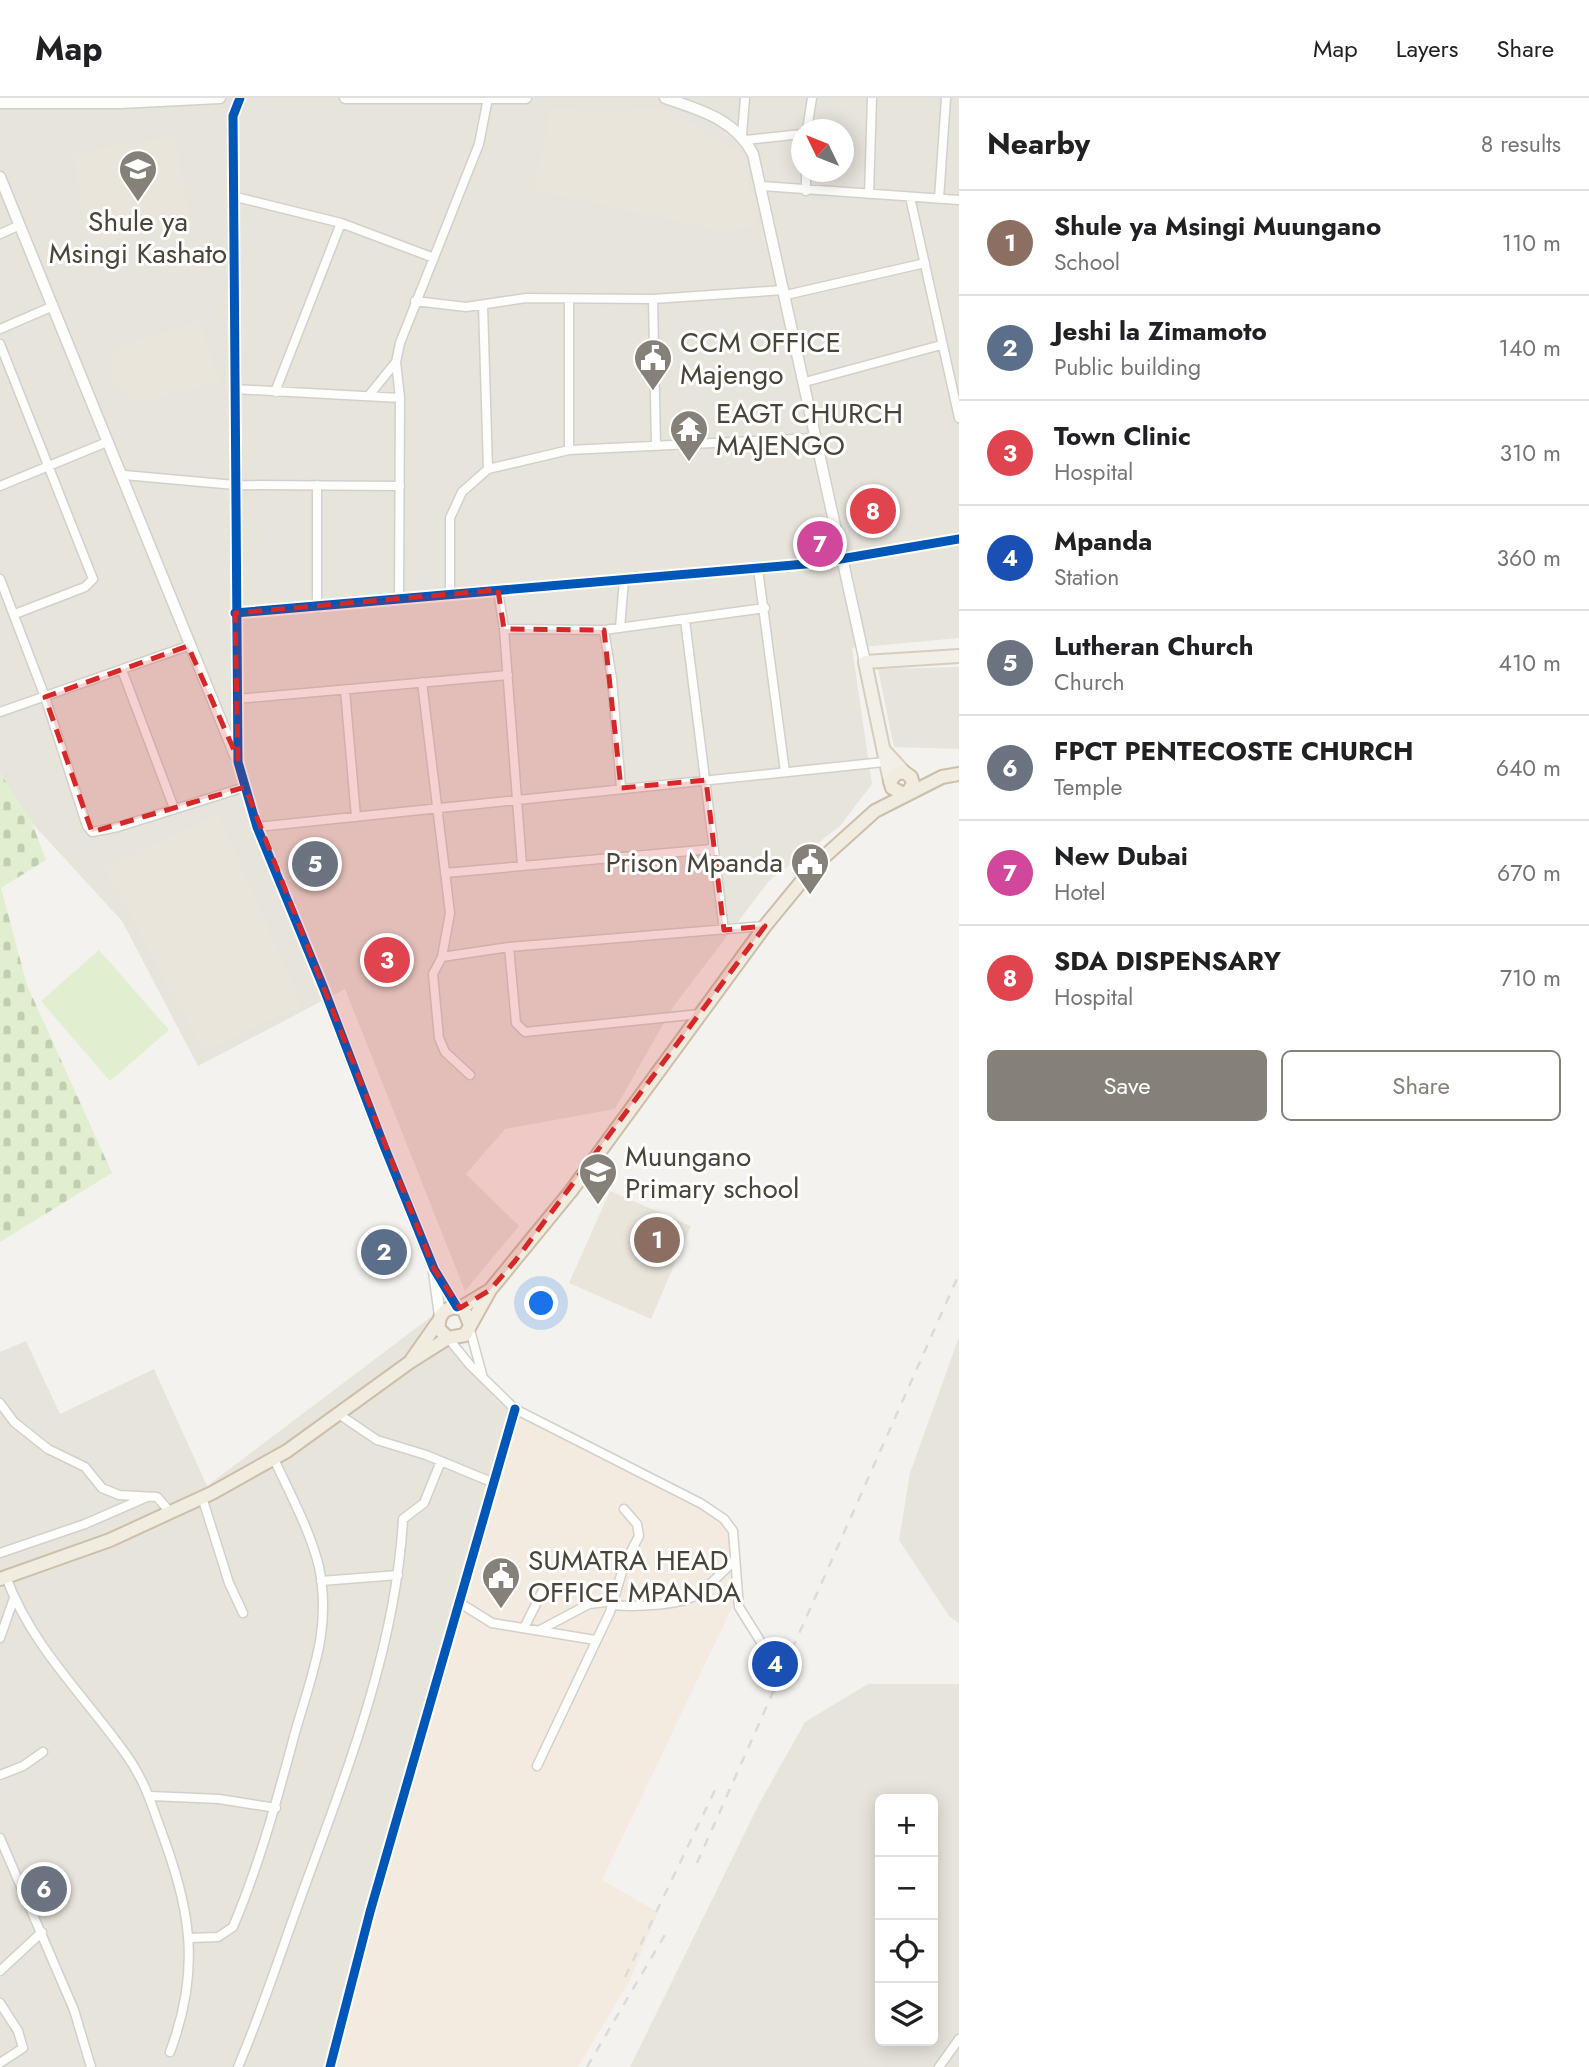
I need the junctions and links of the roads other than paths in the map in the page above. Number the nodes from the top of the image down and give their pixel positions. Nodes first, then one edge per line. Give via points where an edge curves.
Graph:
1 (223, 98) edge
2 (240, 98) edge
3 (345, 98) edge
4 (359, 98) edge
5 (526, 98) edge
6 (665, 98) edge
7 (745, 98) edge
8 (812, 98) edge
9 (872, 98) edge
10 (946, 98) edge
11 (488, 99) edge
12 (12, 100) edge
13 (120, 101) edge
14 (0, 103) edge
15 (233, 116) junction
16 (809, 119) edge
17 (791, 135) edge
18 (744, 137) junction
19 (0, 177) edge
20 (806, 182) edge
21 (761, 186) junction
22 (806, 191) junction
23 (869, 194) junction
24 (236, 197) junction
25 (910, 197) junction
26 (939, 199) junction
27 (959, 200) edge
28 (341, 223) junction
29 (20, 225) junction
30 (0, 234) edge
31 (434, 258) junction
32 (925, 263) junction
33 (785, 293) junction
34 (569, 299) junction
35 (653, 299) junction
36 (415, 301) junction
37 (483, 305) junction
38 (51, 307) junction
39 (0, 329) edge
40 (0, 344) edge
41 (941, 345) junction
42 (396, 362) junction
43 (805, 382) junction
44 (234, 388) junction
45 (275, 392) junction
46 (370, 394) junction
47 (400, 398) junction
48 (958, 404) edge
49 (959, 418) edge
50 (817, 438) junction
51 (107, 442) junction
52 (656, 445) junction
53 (569, 450) junction
54 (49, 466) junction
55 (488, 469) junction
56 (124, 475) dead end
57 (0, 485) edge
58 (235, 485) junction
59 (317, 485) junction
60 (400, 486) junction
61 (959, 539) edge
62 (844, 559) junction
63 (758, 569) junction
64 (0, 579) edge
65 (624, 580) junction
66 (498, 590) junction
67 (450, 594) junction
68 (399, 600) junction
69 (317, 608) junction
70 (765, 608) junction
71 (235, 613) junction
72 (15, 614) junction
73 (685, 620) junction
74 (620, 628) junction
75 (504, 629) junction
76 (604, 630) junction
77 (188, 646) junction
78 (959, 656) edge
79 (865, 662) junction
80 (122, 670) junction
81 (508, 675) junction
82 (422, 682) junction
83 (345, 690) junction
84 (45, 697) junction
85 (237, 699) junction
86 (0, 712) edge
87 (882, 748) junction
88 (238, 762) junction
89 (884, 762) junction
90 (785, 772) junction
91 (905, 773) junction
92 (959, 774) edge
93 (942, 777) junction
94 (706, 780) junction
95 (891, 784) junction
96 (245, 787) junction
97 (621, 788) junction
98 (906, 793) junction
99 (518, 799) junction
100 (435, 807) junction
101 (174, 808) junction
102 (875, 811) junction
103 (356, 817) junction
104 (257, 827) junction
105 (712, 849) junction
106 (522, 865) junction
107 (445, 873) junction
108 (765, 926) junction
109 (724, 930) junction
110 (509, 947) junction
111 (442, 957) junction
112 (700, 1014) junction
113 (470, 1075) dead end
114 (434, 1269) junction
115 (490, 1290) junction
116 (458, 1308) junction
117 (439, 1319) junction
118 (470, 1328) junction
119 (449, 1338) junction
120 (410, 1362) junction
121 (483, 1377) junction
122 (1, 1409) edge
123 (515, 1409) junction
124 (340, 1415) junction
125 (274, 1459) junction
126 (441, 1461) junction
127 (494, 1483) junction
128 (148, 1496) junction
129 (202, 1497) junction
130 (624, 1509) dead end
131 (171, 1513) junction
132 (0, 1553) edge
133 (734, 1561) junction
134 (398, 1574) junction
135 (3, 1578) edge
136 (320, 1581) junction
137 (542, 1592) dead end
138 (14, 1598) junction
139 (460, 1603) junction
140 (613, 1603) junction
141 (243, 1613) dead end
142 (524, 1628) junction
143 (538, 1630) junction
144 (0, 1637) edge
145 (595, 1640) junction
146 (764, 1647) dead end
147 (43, 1752) dead end
148 (537, 1766) dead end
149 (0, 1775) edge
150 (151, 1796) junction
151 (276, 1808) junction
152 (0, 1838) edge
153 (42, 1931) junction
154 (190, 1938) junction
155 (0, 1971) edge
156 (0, 2003) edge
157 (959, 2039) edge
158 (170, 2052) dead end
159 (0, 2063) edge
160 (91, 2067) edge
161 (238, 2067) edge
162 (330, 2067) edge
163 (939, 2067) edge

1 - 13 street
1 - 15 street
2 - 15 street
3 - 4 street
4 - 11 street
5 - 11 street
6 - 18 street via 720,119
7 - 18 street
8 - 16 street
9 - 23 street
10 - 26 street
11 - 31 street via 479,144
12 - 13 street
12 - 14 street
15 - 24 street
17 - 18 street
18 - 21 street
19 - 29 street
20 - 22 street
21 - 22 street
21 - 33 street
22 - 23 street
23 - 25 street
24 - 28 street
24 - 44 street
25 - 26 street
25 - 32 street
26 - 27 street
28 - 31 street
28 - 45 street
29 - 30 street
29 - 38 street
31 - 36 street
32 - 33 street
32 - 41 street
33 - 35 street
33 - 43 street
34 - 35 street
34 - 37 street via 526,298
34 - 53 street
35 - 52 street
36 - 37 street
36 - 42 street
37 - 55 street
38 - 39 street
38 - 51 street
40 - 54 street
41 - 43 street
41 - 48 street
42 - 46 street
42 - 47 street
43 - 50 street
44 - 45 street
44 - 58 street
45 - 46 street
46 - 47 street
47 - 60 street
48 - 49 street
50 - 52 street
50 - 62 street
51 - 54 street
51 - 77 street
52 - 53 street
53 - 55 street
54 - 57 street
54 - 72 street via 93,579 85,587
55 - 67 street via 462,492 450,519
56 - 58 street
58 - 59 street
58 - 71 street
59 - 60 street
59 - 69 street
60 - 68 street
61 - 62 street
62 - 63 street
62 - 79 street
63 - 65 street
63 - 70 street
64 - 72 street
65 - 66 street
65 - 74 street
66 - 67 street
66 - 75 street
67 - 68 street
68 - 69 street
69 - 71 street
70 - 73 street
70 - 90 street
71 - 85 street
72 - 84 street
73 - 74 street
73 - 94 street
74 - 76 street
75 - 76 street
75 - 81 street
76 - 97 street
77 - 80 street
77 - 88 street
78 - 79 main road
79 - 87 main road
80 - 84 street
80 - 101 street
81 - 82 street
81 - 99 street
82 - 83 street
82 - 100 street
83 - 85 street
83 - 103 street
84 - 86 street
84 - 101 street via 89,829 103,831
85 - 88 street
87 - 89 main road
87 - 91 main road
88 - 96 street
89 - 90 street
89 - 95 main road
90 - 94 street
91 - 93 highway
91 - 95 highway via 895,774
91 - 98 highway via 913,784
92 - 93 highway
93 - 98 highway
94 - 97 street
94 - 105 street
95 - 98 highway via 894,792
95 - 102 highway
96 - 101 street
96 - 104 street
97 - 99 street
98 - 102 highway
99 - 100 street
99 - 106 street
100 - 103 street
100 - 107 street
102 - 108 highway via 815,865
103 - 104 street
104 - 114 street
105 - 106 street
105 - 109 street
106 - 107 street
107 - 111 street via 450,913
108 - 109 street
108 - 112 highway
109 - 110 street
110 - 111 street
110 - 112 street via 516,1023 525,1032
111 - 113 street via 433,974 439,1038 445,1052
112 - 115 highway via 571,1191
114 - 116 street
114 - 117 street
115 - 116 highway
115 - 118 highway
116 - 117 highway via 444,1311
116 - 118 highway via 467,1313
117 - 119 highway via 439,1329
117 - 120 highway
118 - 119 highway via 460,1338
118 - 121 street
119 - 120 highway
119 - 121 street
120 - 124 highway
121 - 123 street
122 - 128 street via 48,1449 85,1467 102,1488 119,1495
123 - 127 street
123 - 133 street via 724,1519 733,1531
124 - 125 highway
124 - 126 street via 366,1434
125 - 129 highway
125 - 136 street via 311,1543
126 - 127 street
126 - 134 street via 424,1503 403,1519
127 - 139 street
128 - 131 street via 157,1497
128 - 132 street
129 - 131 highway
129 - 141 street
130 - 140 street via 637,1524 639,1536
131 - 135 highway via 99,1545
133 - 140 street via 683,1600 631,1607
133 - 146 street via 739,1607
134 - 136 street
134 - 161 street via 342,1789 261,2016
135 - 138 street
136 - 151 street via 323,1628 319,1661
137 - 142 street
138 - 144 street
138 - 150 street via 44,1651 124,1752
139 - 142 street via 492,1623
139 - 162 street
140 - 143 street via 589,1604
140 - 145 street
142 - 143 street
143 - 145 street
145 - 148 street
147 - 149 street
150 - 151 street via 219,1799
150 - 154 street via 177,1873
151 - 154 street via 233,1927 218,1937
152 - 153 street
153 - 155 street
153 - 160 street
154 - 158 street via 189,1985
156 - 159 street via 23,2048
157 - 163 street

